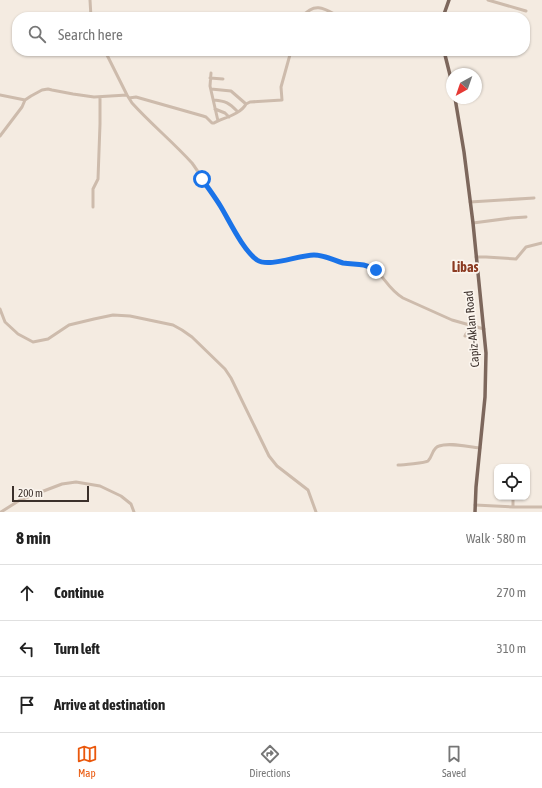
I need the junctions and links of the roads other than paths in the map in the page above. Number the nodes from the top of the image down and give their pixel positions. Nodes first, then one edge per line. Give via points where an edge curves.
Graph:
1 (90, 0) edge
2 (449, 0) edge
3 (488, 0) edge
4 (526, 11) dead end
5 (91, 12) edge
6 (308, 12) edge
7 (331, 12) edge
8 (445, 12) edge
9 (107, 56) edge
10 (290, 56) edge
11 (445, 56) edge
12 (448, 68) edge
13 (211, 73) dead end
14 (210, 78) junction
15 (223, 79) dead end
16 (211, 89) junction
17 (0, 95) edge
18 (128, 96) junction
19 (100, 97) junction
20 (25, 100) junction
21 (214, 100) junction
22 (246, 104) junction
23 (456, 104) edge
24 (215, 109) junction
25 (237, 112) junction
26 (229, 117) junction
27 (218, 121) junction
28 (0, 136) edge
29 (534, 198) dead end
30 (470, 202) junction
31 (93, 207) dead end
32 (526, 217) dead end
33 (473, 222) junction
34 (542, 243) edge
35 (476, 257) junction
36 (0, 309) edge
37 (475, 327) junction
38 (484, 329) junction
39 (465, 336) dead end
40 (480, 448) junction
41 (398, 466) dead end
42 (513, 500) edge
43 (475, 505) junction
44 (513, 507) junction
45 (542, 507) edge
46 (1, 512) edge
47 (134, 512) edge
48 (316, 512) edge
49 (475, 512) edge

1 - 5 street
2 - 8 main road
3 - 4 street
6 - 7 street via 318,7
9 - 18 street
10 - 22 street via 281,87 282,100
11 - 12 main road
13 - 14 street
14 - 15 street
14 - 16 street
16 - 21 street
16 - 22 street via 230,91
17 - 20 street
18 - 19 street
18 - 27 street via 203,116 212,123
18 - 37 street via 195,167 244,245 257,260 266,263 319,255 366,265 376,270 403,298 447,318
19 - 20 street via 48,89
19 - 31 street via 98,179 93,189
20 - 28 street
21 - 24 street
21 - 25 street via 227,102
22 - 25 street
23 - 30 main road, Capiz-Aklan Road
24 - 26 street
24 - 27 street
25 - 26 street
26 - 27 street
29 - 30 street
30 - 33 main road, Capiz-Aklan Road
32 - 33 street
33 - 35 main road, Capiz-Aklan Road
34 - 35 street via 526,247 516,259
35 - 38 main road, Capiz-Aklan Road
36 - 48 street via 5,322 18,334 33,342 48,339 69,325 113,316 144,318 173,325 182,330 225,369 269,456 277,466 308,490
37 - 38 street
37 - 39 street
38 - 40 main road, Capiz-Aklan Road via 486,380
40 - 41 street via 448,444 438,446 427,462
40 - 43 main road, Capiz-Aklan Road
42 - 44 street
43 - 44 street
43 - 49 main road, Capiz-Aklan Road
44 - 45 street
46 - 47 street via 20,500 62,484 76,482 100,486 121,496

